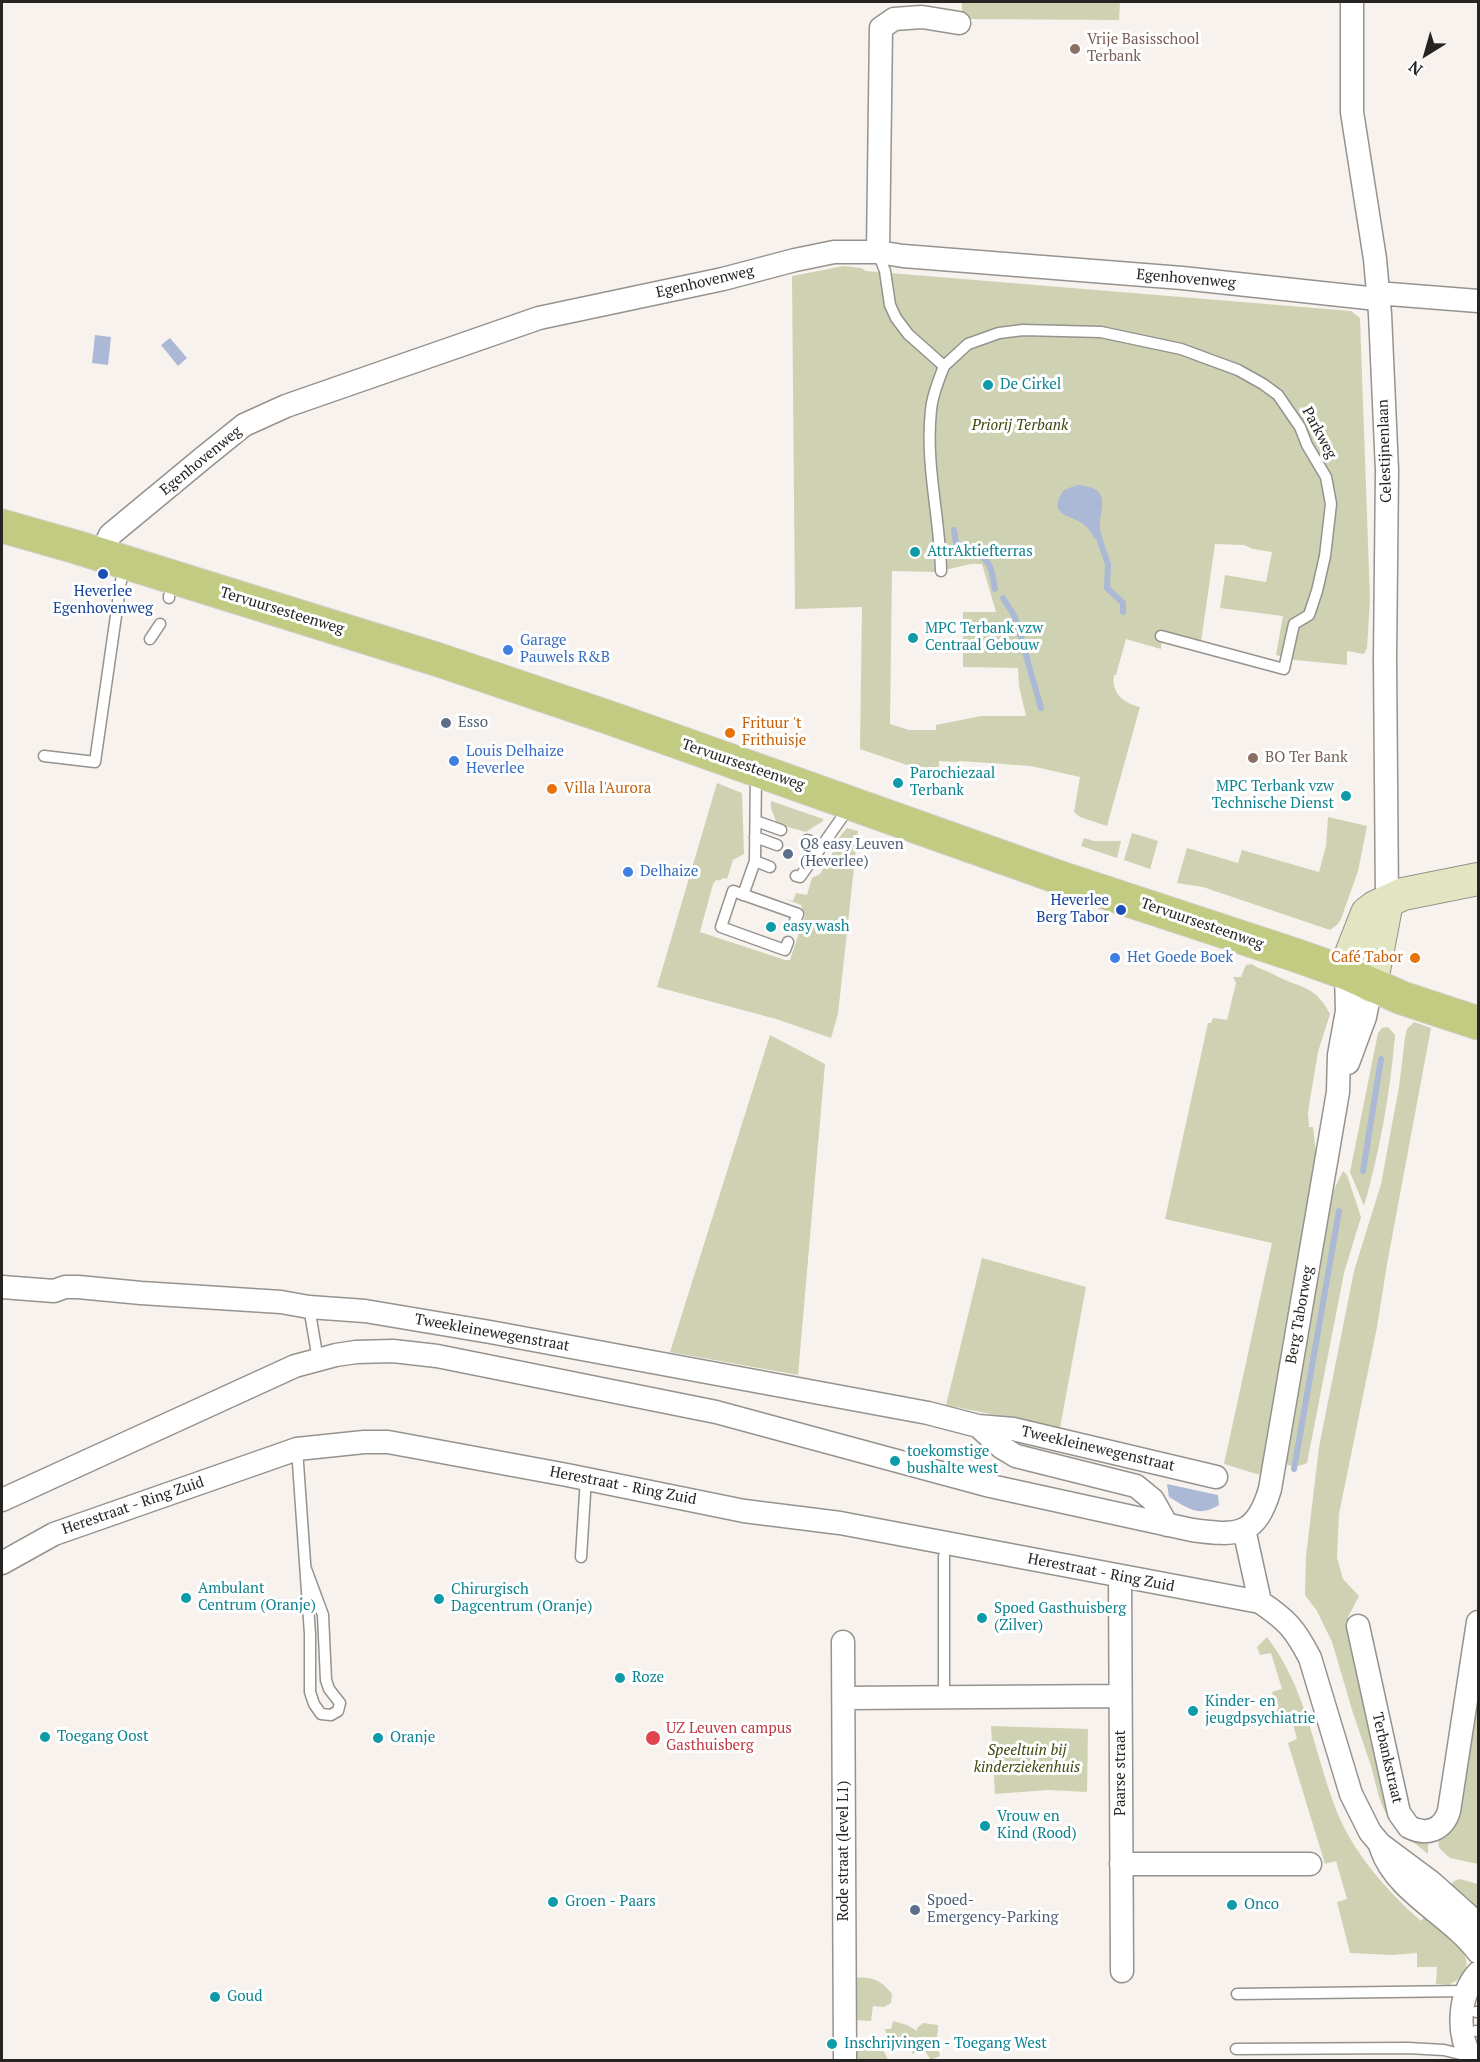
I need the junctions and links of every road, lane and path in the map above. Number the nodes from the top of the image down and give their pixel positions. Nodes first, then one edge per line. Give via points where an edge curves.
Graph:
1 (1352, 2) edge
2 (959, 23) dead end
3 (878, 252) junction
4 (1378, 296) junction
5 (1479, 301) edge
6 (944, 366) junction
7 (2, 526) edge
8 (112, 559) junction
9 (941, 571) dead end
10 (160, 624) dead end
11 (1161, 636) dead end
12 (150, 639) dead end
13 (44, 756) dead end
14 (756, 770) junction
15 (852, 804) junction
16 (756, 821) junction
17 (782, 830) dead end
18 (807, 840) dead end
19 (755, 841) junction
20 (822, 845) junction
21 (776, 849) dead end
22 (754, 861) junction
23 (770, 867) dead end
24 (796, 876) dead end
25 (1479, 879) edge
26 (743, 895) junction
27 (758, 900) junction
28 (1387, 902) junction
29 (772, 905) junction
30 (784, 909) junction
31 (754, 912) dead end
32 (768, 917) dead end
33 (780, 921) dead end
34 (793, 926) dead end
35 (788, 942) dead end
36 (1359, 980) junction
37 (1479, 1023) edge
38 (2, 1287) edge
39 (309, 1307) junction
40 (318, 1360) junction
41 (978, 1426) junction
42 (297, 1449) junction
43 (1216, 1477) dead end
44 (586, 1478) junction
45 (2, 1500) edge
46 (1167, 1525) junction
47 (1244, 1529) junction
48 (944, 1550) junction
49 (581, 1557) dead end
50 (2, 1563) edge
51 (306, 1569) junction
52 (1120, 1576) junction
53 (1260, 1602) junction
54 (1479, 1622) edge
55 (1358, 1626) dead end
56 (843, 1642) dead end
57 (1120, 1696) junction
58 (844, 1698) junction
59 (933, 1708) dead end
60 (1380, 1844) junction
61 (1310, 1863) dead end
62 (1121, 1864) junction
63 (1479, 1924) edge
64 (1479, 1952) edge
65 (1122, 1971) dead end
66 (1473, 1982) edge
67 (1237, 1994) dead end
68 (1236, 2049) dead end
69 (1472, 2059) edge
70 (845, 2061) edge

1 - 4 street, Celestijnenlaan via 1352,112
2 - 3 street via 922,17 894,19 881,27
3 - 4 street, Egenhovenweg
3 - 6 lane via 896,318
3 - 8 street, Egenhovenweg via 834,252 539,318 286,406 244,425 110,535
4 - 5 street, Egenhovenweg
4 - 28 street, Celestijnenlaan via 1387,470
6 - 9 lane via 931,408 929,453
6 - 11 lane, Parkweg via 968,344 999,333 1101,332 1180,349 1238,370 1278,395 1326,477 1331,504 1317,591 1309,615 1294,624 1284,669
7 - 8 main road, Tervuursesteenweg
8 - 13 lane via 95,762
8 - 14 main road, Tervuursesteenweg via 439,660
10 - 12 lane
14 - 15 main road, Tervuursesteenweg
14 - 16 lane
15 - 20 lane
15 - 36 main road, Tervuursesteenweg
16 - 17 lane
16 - 19 lane
18 - 20 lane
19 - 21 lane
19 - 22 lane
20 - 24 lane via 806,860 800,877
22 - 23 lane
22 - 26 lane
25 - 28 main road via 1403,894
26 - 27 lane
26 - 35 lane via 733,891 721,927 773,941 785,950
27 - 29 lane
27 - 31 lane
28 - 36 main road via 1367,913 1351,954
29 - 30 lane
29 - 32 lane
30 - 33 lane
30 - 34 lane via 798,914
36 - 37 main road, Tervuursesteenweg
36 - 47 street, Berg Taborweg via 1347,1011 1339,1055 1338,1092 1270,1489 1261,1514
38 - 39 street, Tweekleinewegenstraat via 54,1291 78,1287
39 - 40 lane
39 - 41 street, Tweekleinewegenstraat via 365,1311 490,1332 917,1411
40 - 45 street via 273,1375
40 - 46 street via 356,1352 393,1351 475,1364 716,1412 986,1485
41 - 43 street, Tweekleinewegenstraat via 1014,1429
41 - 46 street, Tweekleinewegenstraat via 1016,1456 1136,1486 1153,1500
42 - 44 street, Herestraat - Ring Zuid via 388,1442
42 - 50 street, Herestraat - Ring Zuid via 54,1534
42 - 51 lane
44 - 48 street, Herestraat - Ring Zuid via 744,1511 840,1523
44 - 49 lane
46 - 47 street via 1225,1534
47 - 53 street
48 - 52 street, Herestraat - Ring Zuid
48 - 59 lane via 944,1704
51 - 51 lane via 310,1692 321,1714 331,1715 338,1711 340,1703 326,1680 323,1615
52 - 53 street, Herestraat - Ring Zuid
52 - 57 street, Paarse straat
53 - 60 street via 1284,1618 1310,1658 1351,1794
54 - 55 street, Terbankstraat via 1449,1810 1446,1820 1427,1832 1409,1827 1399,1813
56 - 58 street, Rode straat (level L1)
57 - 58 street
57 - 62 street, Paarse straat
58 - 70 street, Rode straat (level L1)
60 - 63 street
60 - 64 street via 1384,1858 1398,1878
61 - 62 street
62 - 65 street, Paarse straat
66 - 67 lane
66 - 69 street via 1463,2007 1466,2048
68 - 69 lane via 1408,2048 1443,2050

